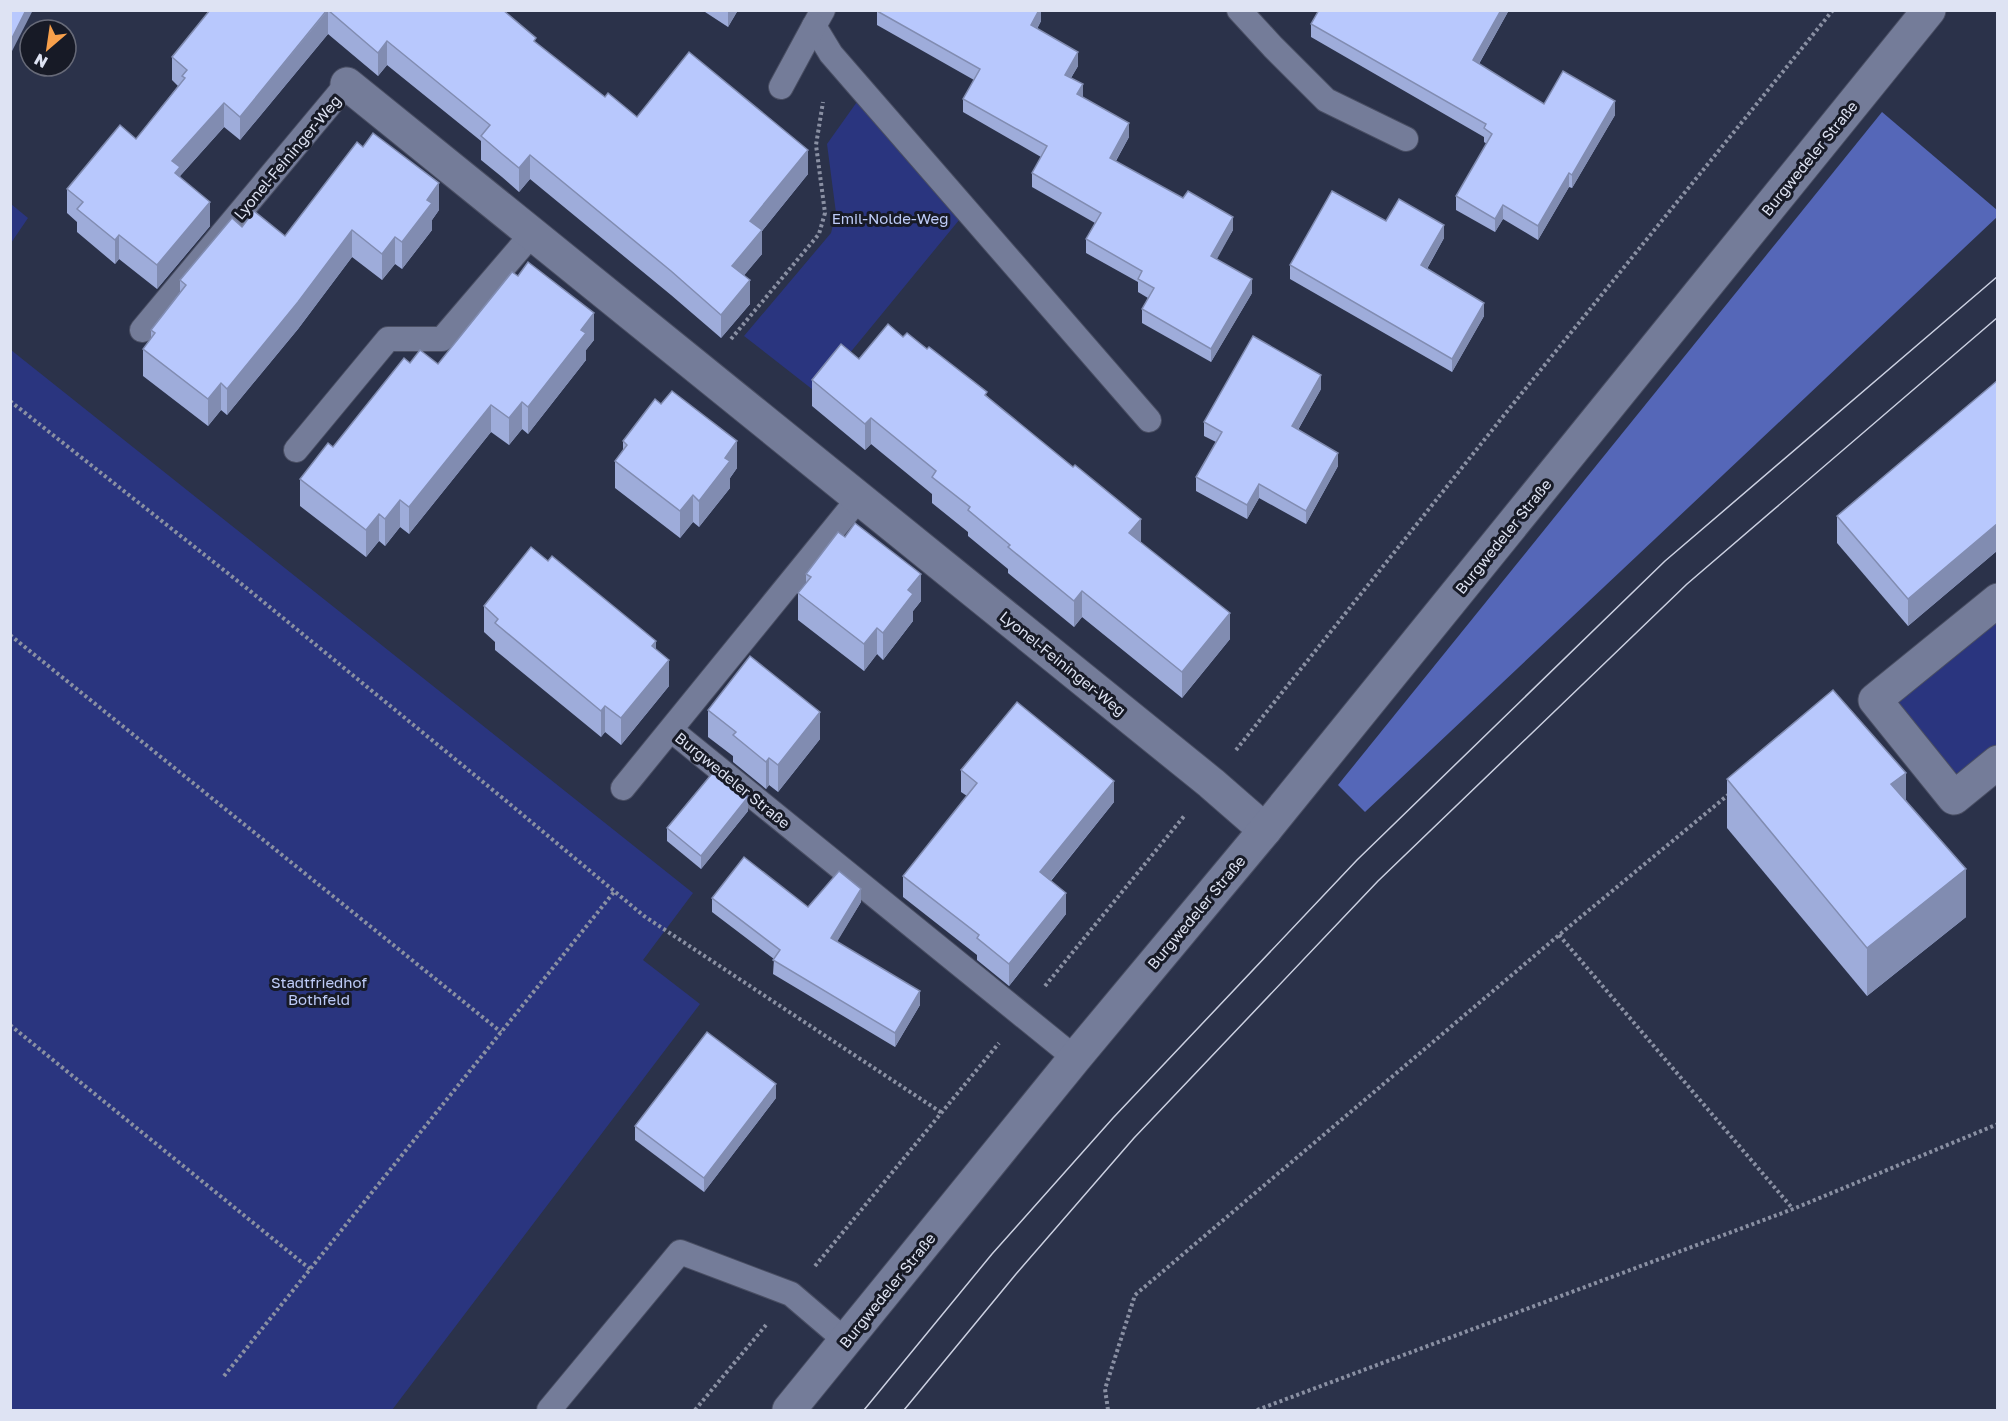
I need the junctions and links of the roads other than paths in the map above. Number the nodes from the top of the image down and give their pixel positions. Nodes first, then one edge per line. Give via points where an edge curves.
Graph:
1 (1239, 10) edge
2 (1929, 10) edge
3 (819, 18) edge
4 (347, 84) joint
5 (781, 87) dead end
6 (1406, 139) dead end
7 (532, 234) junction
8 (142, 330) dead end
9 (1149, 420) dead end
10 (296, 450) dead end
11 (859, 498) junction
12 (1998, 600) edge
13 (671, 730) junction
14 (1998, 762) edge
15 (623, 788) dead end
16 (1265, 830) junction
17 (1075, 1058) junction
18 (846, 1341) junction
19 (549, 1410) edge
20 (789, 1410) edge

1 - 6 lane via 1326,100
2 - 16 main road, Burgwedeler Straße
3 - 5 lane
3 - 9 lane via 831,54
4 - 7 main road, Lyonel-Feininger-Weg
4 - 8 lane, Lyonel-Feininger-Weg
7 - 10 lane via 441,339 388,339
7 - 11 main road, Lyonel-Feininger-Weg
11 - 13 lane
11 - 16 main road, Lyonel-Feininger-Weg
12 - 14 main road via 1875,700 1954,798
13 - 15 lane
13 - 17 lane, Burgwedeler Straße
16 - 17 main road, Burgwedeler Straße
17 - 18 main road, Burgwedeler Straße
18 - 19 lane via 791,1294 680,1252
18 - 20 main road, Burgwedeler Straße

